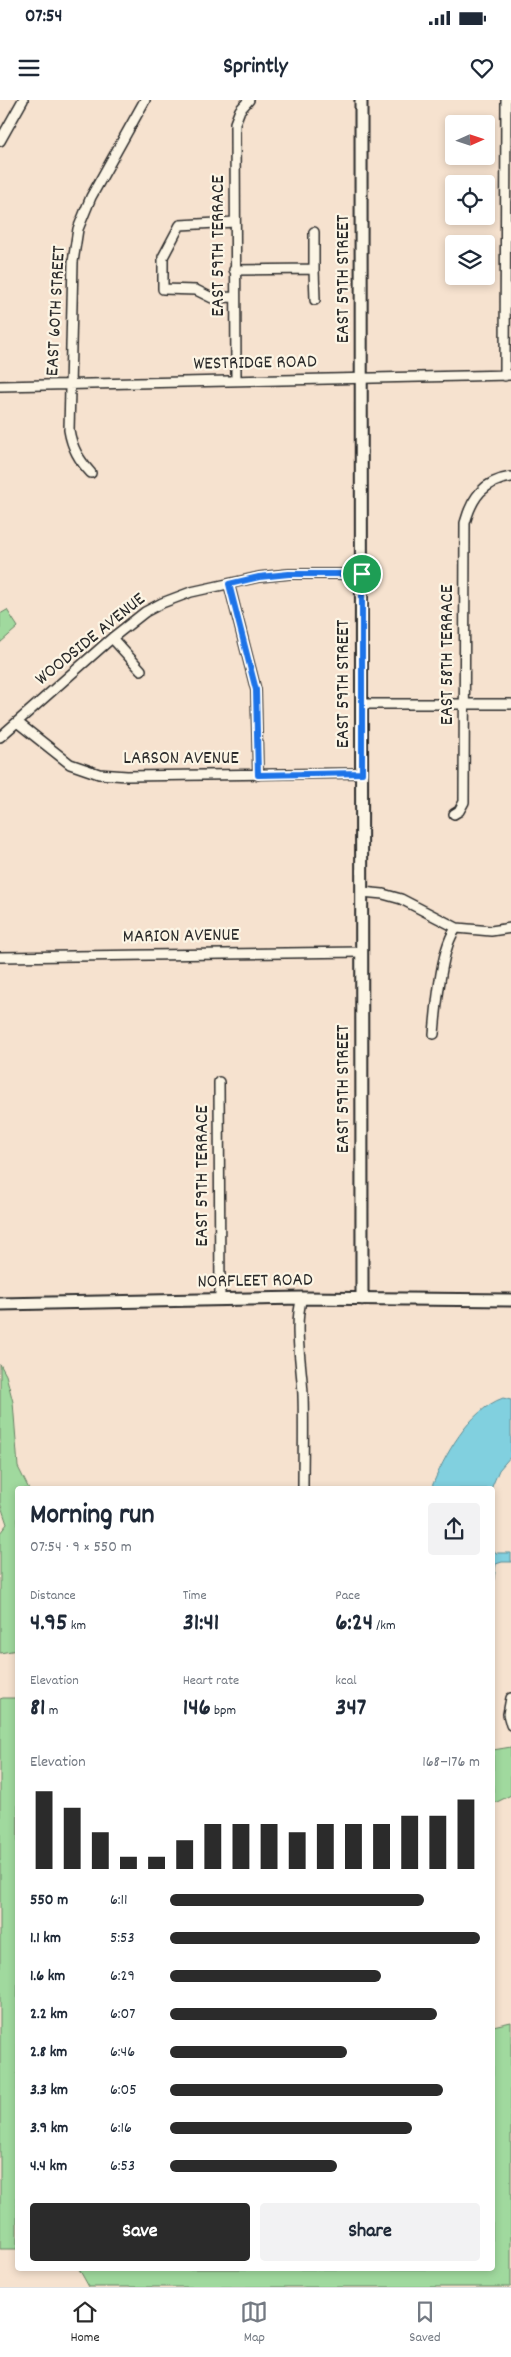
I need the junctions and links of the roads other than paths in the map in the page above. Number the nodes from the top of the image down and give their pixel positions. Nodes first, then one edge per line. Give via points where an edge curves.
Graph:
1 (23, 100) edge
2 (145, 100) edge
3 (249, 100) edge
4 (361, 100) edge
5 (506, 100) edge
6 (0, 141) edge
7 (235, 222) junction
8 (314, 232) dead end
9 (314, 269) junction
10 (234, 270) junction
11 (234, 297) junction
12 (314, 300) dead end
13 (508, 376) edge
14 (361, 378) junction
15 (236, 381) junction
16 (70, 385) junction
17 (0, 386) edge
18 (91, 474) dead end
19 (511, 477) edge
20 (362, 574) junction
21 (229, 584) junction
22 (112, 638) junction
23 (141, 670) dead end
24 (362, 704) junction
25 (464, 704) junction
26 (511, 704) edge
27 (17, 722) junction
28 (0, 737) edge
29 (362, 773) junction
30 (258, 775) junction
31 (454, 814) dead end
32 (362, 892) junction
33 (457, 928) junction
34 (511, 928) edge
35 (362, 952) junction
36 (0, 957) edge
37 (434, 1034) dead end
38 (219, 1082) dead end
39 (302, 1298) junction
40 (362, 1299) junction
41 (220, 1300) junction
42 (511, 1300) edge
43 (0, 1304) edge
44 (303, 1486) edge
45 (511, 1698) edge
46 (511, 1725) edge

1 - 6 street
2 - 16 street, EAST 60TH STREET via 91,197 78,229 73,262
3 - 7 street, EAST 59TH TERRACE via 238,112 235,123
4 - 14 street, EAST 59TH STREET
5 - 13 street
7 - 10 street, EAST 59TH TERRACE
7 - 11 street via 180,225 163,257 164,289 196,290 212,298
8 - 9 street
9 - 10 street
9 - 12 street
10 - 11 street, EAST 59TH TERRACE
11 - 15 street, EAST 59TH TERRACE
13 - 14 street, WESTRIDGE ROAD
14 - 15 street, WESTRIDGE ROAD
14 - 20 street, EAST 59TH STREET
15 - 16 street, WESTRIDGE ROAD
16 - 17 street, WESTRIDGE ROAD
16 - 18 street, EAST 60TH STREET via 71,442 79,460
19 - 25 street, EAST 58TH TERRACE via 490,483 476,495 465,523
20 - 21 street, WOODSIDE AVENUE via 289,574
20 - 24 street, EAST 59TH STREET
21 - 22 street, WOODSIDE AVENUE via 191,592 162,603
21 - 30 street via 256,690
22 - 23 street
22 - 27 street, WOODSIDE AVENUE
24 - 25 street
24 - 29 street, EAST 59TH STREET
25 - 26 street
25 - 31 street, EAST 58TH TERRACE via 464,802
27 - 28 street, WOODSIDE AVENUE
27 - 30 street, LARSON AVENUE via 70,764 99,774
29 - 30 street, LARSON AVENUE
29 - 32 street, EAST 59TH STREET
32 - 33 street via 400,899
32 - 35 street, EAST 59TH STREET
33 - 34 street via 492,931
33 - 37 street via 449,944 440,981
35 - 36 street, MARION AVENUE
35 - 40 street, EAST 59TH STREET
38 - 41 street, EAST 59TH TERRACE
39 - 40 street, NORFLEET ROAD
39 - 41 street, NORFLEET ROAD
39 - 44 street via 299,1331
40 - 42 street, NORFLEET ROAD
41 - 43 street, NORFLEET ROAD
45 - 46 street via 508,1714

